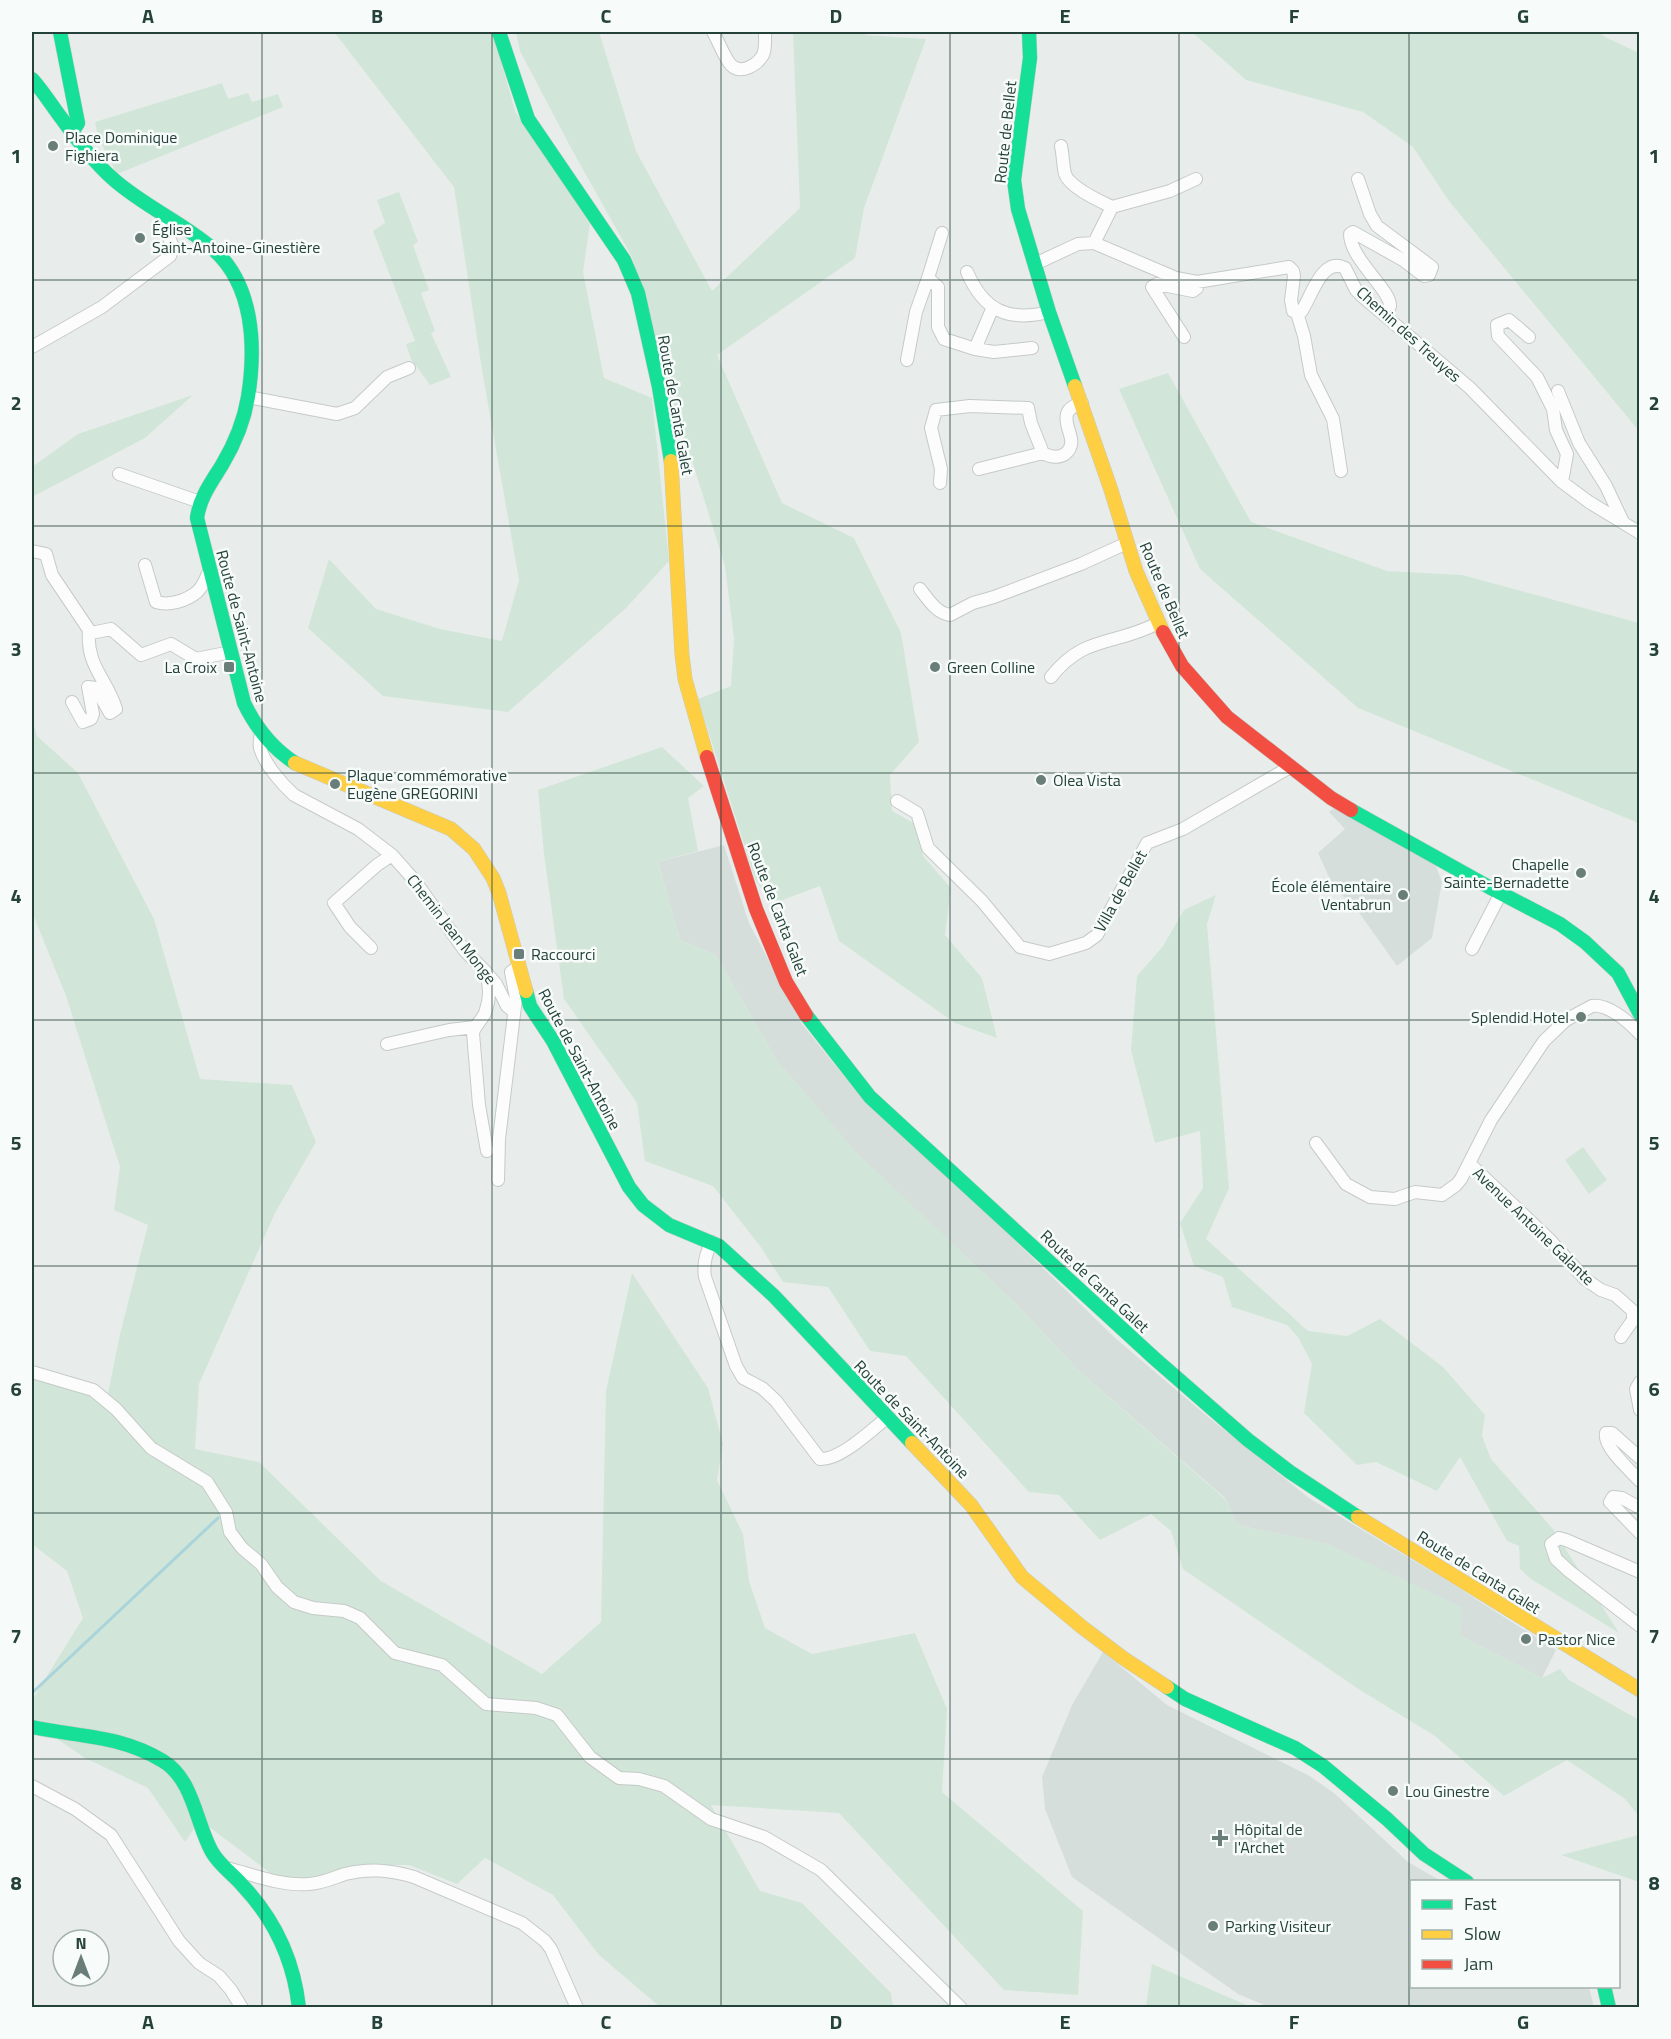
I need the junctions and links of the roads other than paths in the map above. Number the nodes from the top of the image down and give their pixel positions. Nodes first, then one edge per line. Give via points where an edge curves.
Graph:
1 (60, 32) edge
2 (499, 32) edge
3 (713, 32) edge
4 (765, 32) edge
5 (1029, 32) edge
6 (32, 79) edge
7 (68, 80) junction
8 (46, 97) junction
9 (72, 98) junction
10 (63, 120) junction
11 (72, 132) junction
12 (1061, 146) dead end
13 (1196, 179) dead end
14 (1358, 180) dead end
15 (1112, 207) junction
16 (170, 220) junction
17 (942, 233) dead end
18 (1094, 243) junction
19 (1035, 264) junction
20 (967, 272) dead end
21 (928, 278) junction
22 (1197, 282) junction
23 (993, 307) junction
24 (1049, 312) junction
25 (1297, 313) junction
26 (1386, 315) junction
27 (1184, 337) dead end
28 (1529, 337) dead end
29 (32, 347) edge
30 (1032, 348) dead end
31 (975, 350) junction
32 (907, 360) dead end
33 (409, 368) dead end
34 (1558, 391) dead end
35 (248, 397) junction
36 (1082, 403) junction
37 (1043, 453) junction
38 (979, 469) dead end
39 (1341, 471) dead end
40 (119, 474) dead end
41 (1562, 482) junction
42 (940, 483) dead end
43 (200, 502) junction
44 (1623, 523) junction
45 (1640, 533) edge
46 (1127, 543) junction
47 (32, 551) edge
48 (145, 565) dead end
49 (209, 571) junction
50 (920, 589) dead end
51 (1158, 623) junction
52 (89, 631) junction
53 (231, 652) junction
54 (1051, 677) dead end
55 (72, 702) dead end
56 (261, 733) junction
57 (1290, 767) junction
58 (897, 801) dead end
59 (392, 855) junction
60 (1501, 893) junction
61 (371, 948) dead end
62 (1472, 949) dead end
63 (518, 967) junction
64 (484, 970) junction
65 (514, 1012) junction
66 (1640, 1014) edge
67 (475, 1027) junction
68 (1640, 1034) edge
69 (387, 1044) dead end
70 (1316, 1143) dead end
71 (487, 1151) dead end
72 (1470, 1163) junction
73 (498, 1180) dead end
74 (712, 1242) junction
75 (1621, 1337) dead end
76 (32, 1372) edge
77 (1640, 1382) edge
78 (1640, 1410) edge
79 (888, 1417) junction
80 (1640, 1458) edge
81 (1640, 1481) edge
82 (1640, 1508) edge
83 (1640, 1533) edge
84 (1640, 1572) edge
85 (1640, 1626) edge
86 (1640, 1690) edge
87 (32, 1727) edge
88 (32, 1786) edge
89 (1404, 1843) junction
90 (226, 1868) junction
91 (1449, 1880) edge
92 (1465, 1880) edge
93 (1596, 1988) edge
94 (1604, 1988) edge
95 (242, 2007) edge
96 (299, 2007) edge
97 (577, 2007) edge
98 (961, 2007) edge
99 (1601, 2007) edge
100 (1609, 2007) edge

1 - 7 street
2 - 86 street, Route de Canta Galet via 528,119 624,260 638,293 672,466 682,655 689,699 756,909 786,982 810,1023 891,1117 1248,1440 1352,1513
3 - 4 street via 730,64 742,69 755,64 763,54
5 - 19 street, Route de Bellet via 1030,58 1014,180 1018,209
6 - 8 street, Route de Saint-Antoine
7 - 8 street via 64,91
7 - 9 street
8 - 10 street, Route de Saint-Antoine
9 - 10 street
9 - 11 street via 78,123
10 - 11 street, Route de Saint-Antoine
11 - 16 street, Route de Saint-Antoine via 114,180
12 - 15 street via 1066,176 1071,182
13 - 15 street via 1170,191
14 - 26 street via 1377,226 1432,267 1430,275 1424,276 1364,237 1350,234 1363,265 1387,297 1390,306
15 - 18 street
16 - 29 street via 165,228 173,247 170,256 102,306
16 - 35 street, Route de Saint-Antoine via 220,255 240,284 249,322
17 - 21 street
18 - 19 street via 1078,244
18 - 22 street via 1176,278
19 - 24 street, Route de Bellet
20 - 23 street via 975,289
21 - 31 street via 938,287 938,327 944,339
21 - 32 street via 916,312
22 - 25 street via 1288,267 1294,276 1291,306
22 - 27 street via 1193,291 1157,284 1152,287
23 - 24 street via 1011,315
23 - 31 street
24 - 36 street, Route de Bellet
25 - 26 street, Chemin des Treuyes via 1306,305 1321,276 1337,265 1345,268 1362,297
25 - 39 street via 1311,375 1333,419
26 - 41 street, Chemin des Treuyes via 1470,388
28 - 41 street via 1509,320 1497,325 1498,336 1537,377 1553,409 1556,430 1567,454
30 - 31 street
33 - 35 street via 387,377 355,408 343,413
34 - 44 street via 1579,443
35 - 43 street, Route de Saint-Antoine via 238,435
36 - 37 street via 1073,406 1067,415 1072,442 1068,451 1052,457
36 - 46 street, Route de Bellet
37 - 38 street
37 - 42 street via 1028,408 970,406 936,410 931,428 941,469
40 - 43 street
41 - 44 street, Chemin des Treuyes
43 - 49 street, Route de Saint-Antoine via 197,518
44 - 45 street, Chemin des Treuyes
46 - 50 street via 950,615 942,613
46 - 51 street, Route de Bellet
47 - 52 street via 46,554 52,575
48 - 49 street via 156,602 166,605 198,592
49 - 53 street, Route de Saint-Antoine
51 - 54 street via 1131,636 1083,649
51 - 57 street, Route de Bellet via 1182,666 1217,707
52 - 53 street via 111,628 141,655 171,644 196,659
52 - 55 street via 90,656 116,710 110,713 96,688 88,687 91,719 83,722
53 - 56 street, Route de Saint-Antoine via 244,703
56 - 59 street, Chemin Jean Monge via 259,747 286,788 358,829
56 - 63 street, Route de Saint-Antoine via 297,765 451,829 462,838 493,878
57 - 58 street, Villa de Bellet via 1183,829 1147,843 1097,935 1086,943 1049,954 1020,946 982,901 927,848 917,813
57 - 60 street, Route de Bellet via 1331,798
59 - 61 street via 334,903
59 - 64 street, Chemin Jean Monge
60 - 62 street
60 - 66 street, Route de Bellet via 1585,942 1618,973
63 - 65 street via 511,972 516,998
63 - 74 street, Route de Saint-Antoine via 530,1005 554,1041 629,1187 652,1213 680,1230
64 - 65 street, Chemin Jean Monge
64 - 67 street via 489,996 485,1014
65 - 73 street
67 - 69 street
67 - 71 street via 472,1034
68 - 72 street, Avenue Antoine Galante via 1598,1005 1556,1028 1503,1100
70 - 72 street, Avenue Antoine Galante via 1346,1184 1374,1198 1395,1199 1414,1192 1442,1195 1456,1185
72 - 75 street, Avenue Antoine Galante via 1550,1239 1585,1279 1615,1295 1633,1311 1634,1320
74 - 79 street, Route de Saint-Antoine via 774,1296
74 - 79 street via 703,1266 705,1277 736,1366 743,1378 776,1401 820,1459 837,1456
76 - 98 street via 93,1390 151,1448 207,1482 226,1512 230,1532 294,1602 344,1611 360,1618 395,1653 442,1665 486,1704 536,1708 557,1715 590,1758 619,1778 664,1786 711,1819 764,1837 794,1853 821,1870
77 - 78 street via 1635,1389
79 - 89 street, Route de Saint-Antoine via 971,1505 1022,1577 1123,1658 1185,1699 1308,1755 1387,1819
80 - 81 street via 1612,1433 1606,1433 1610,1448
82 - 83 street via 1622,1498 1613,1497 1610,1502
84 - 85 street via 1566,1540 1559,1538 1551,1544 1556,1559 1569,1571
87 - 90 street via 116,1740 166,1763 182,1778 203,1836
88 - 95 street via 111,1834 179,1941 199,1963 219,1976
89 - 91 street, Route de Saint-Antoine via 1411,1857
89 - 92 street, Route de Saint-Antoine
90 - 96 street via 284,1945
90 - 97 street via 276,1882 307,1884 325,1883 363,1870 414,1877 529,1927 551,1949
93 - 99 street
94 - 100 street

